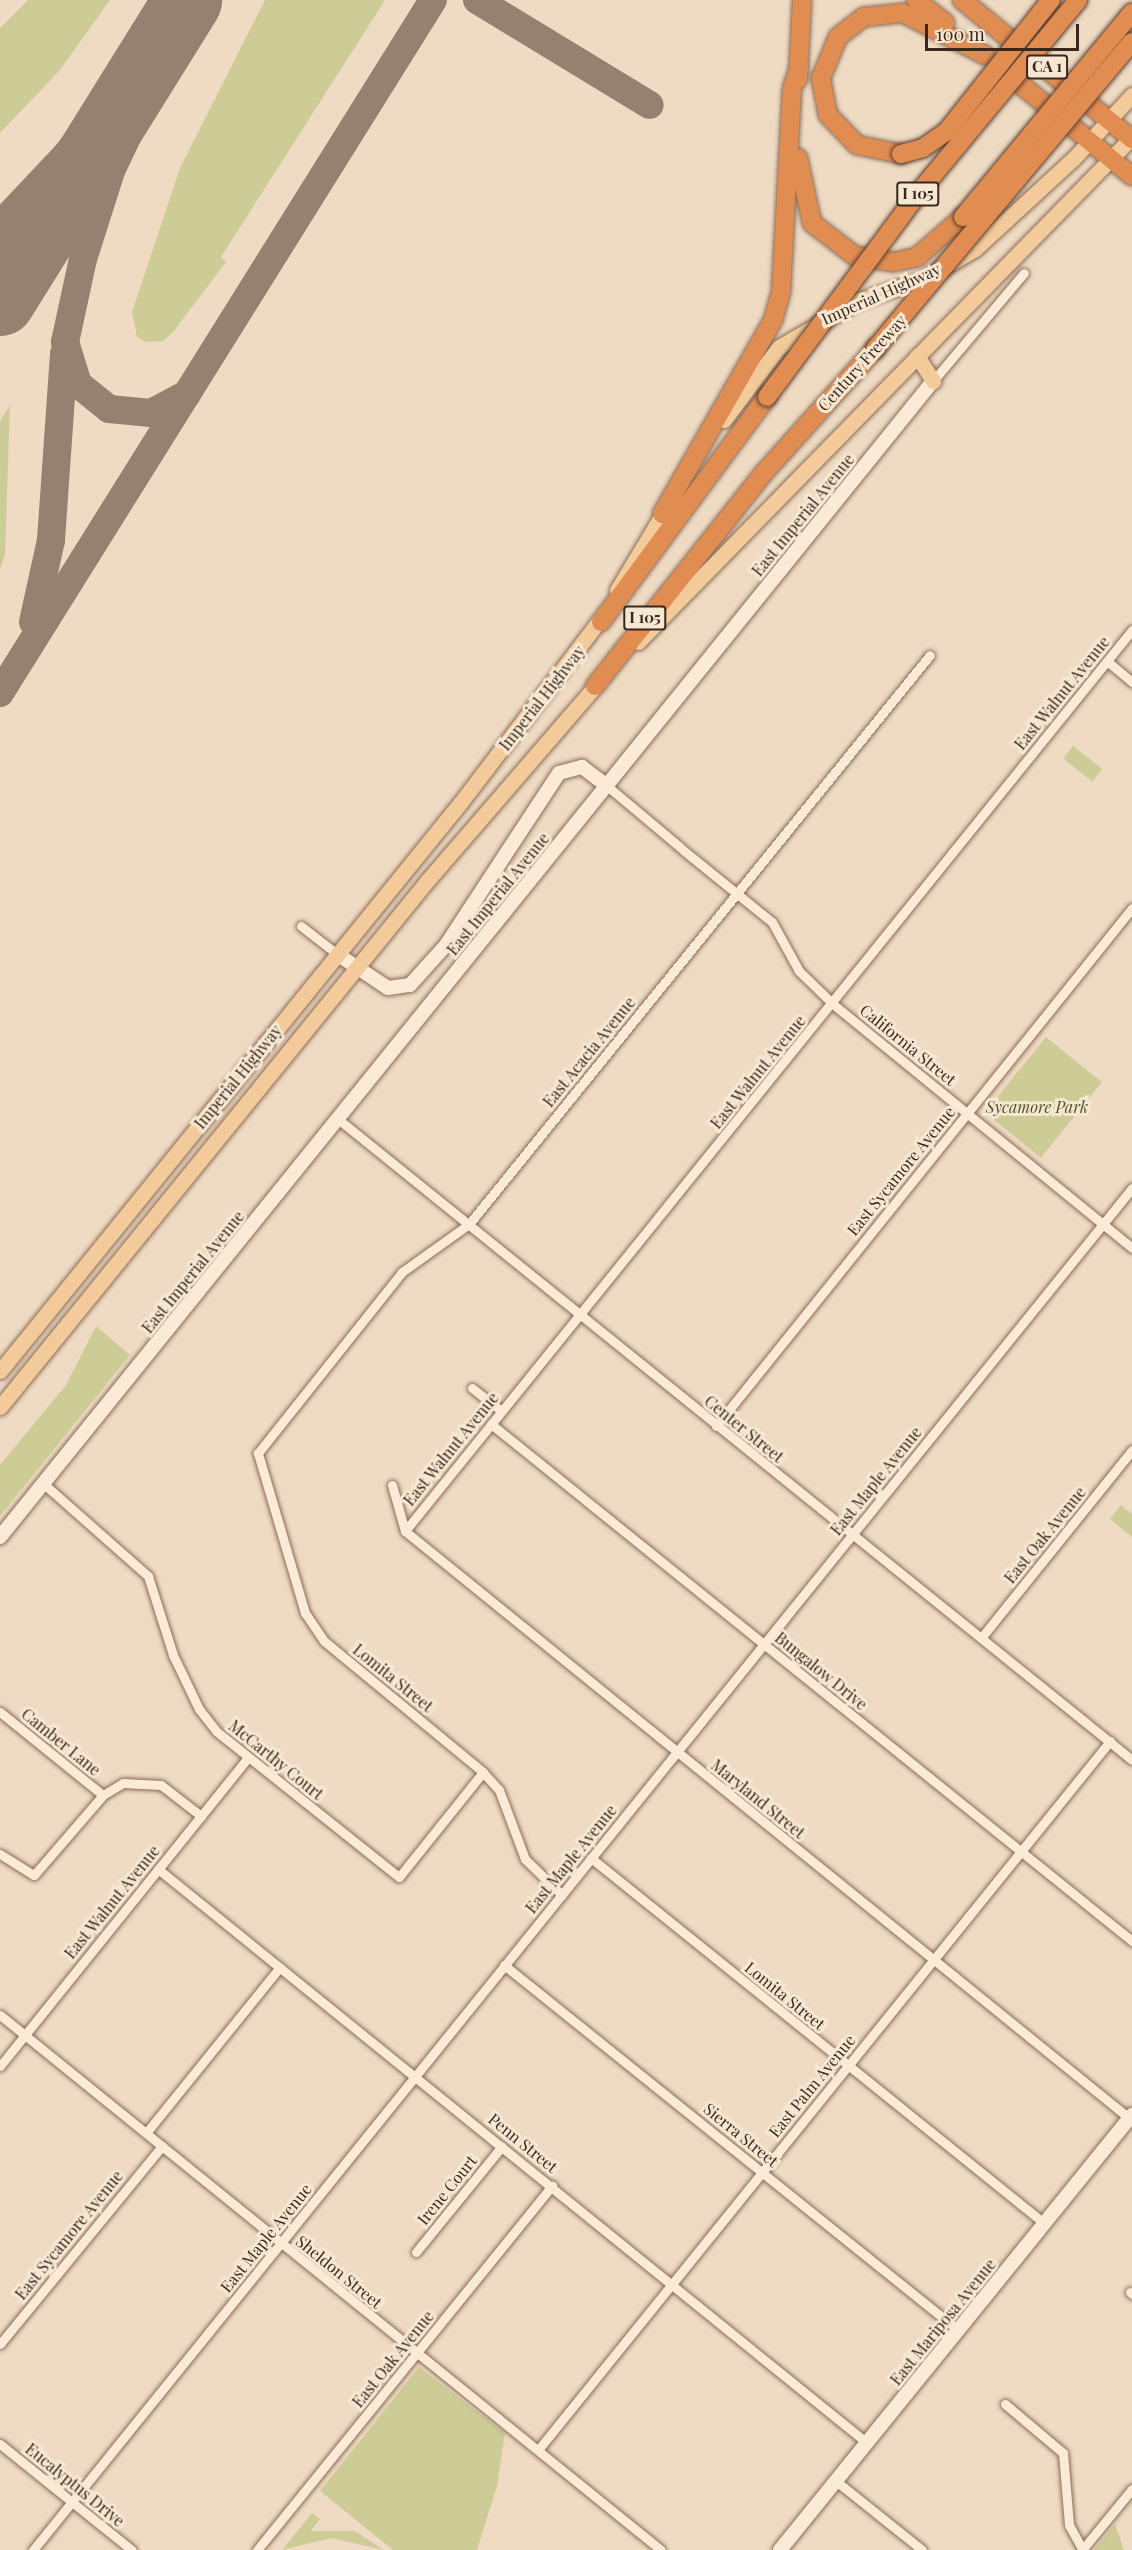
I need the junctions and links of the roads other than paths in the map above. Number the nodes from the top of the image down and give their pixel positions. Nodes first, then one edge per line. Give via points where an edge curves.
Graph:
1 (802, 0) edge
2 (916, 0) edge
3 (962, 0) edge
4 (1051, 0) edge
5 (1078, 0) edge
6 (1132, 13) edge
7 (1132, 42) edge
8 (985, 55) junction
9 (799, 67) junction
10 (1132, 95) edge
11 (1111, 118) junction
12 (1132, 138) edge
13 (1092, 139) junction
14 (1112, 158) junction
15 (1132, 176) edge
16 (1024, 273) dead end
17 (917, 356) junction
18 (933, 381) junction
19 (662, 514) junction
20 (601, 621) junction
21 (1132, 630) edge
22 (930, 655) dead end
23 (1107, 661) junction
24 (1132, 681) edge
25 (595, 686) junction
26 (606, 784) junction
27 (738, 892) junction
28 (1132, 908) edge
29 (301, 926) dead end
30 (337, 954) junction
31 (356, 967) junction
32 (833, 1004) junction
33 (966, 1114) junction
34 (338, 1119) junction
35 (1132, 1188) edge
36 (469, 1224) junction
37 (1103, 1224) junction
38 (1132, 1248) edge
39 (578, 1315) junction
40 (0, 1371) edge
41 (472, 1388) dead end
42 (0, 1407) edge
43 (501, 1411) junction
44 (491, 1424) junction
45 (716, 1425) junction
46 (1132, 1450) edge
47 (258, 1453) joint
48 (44, 1484) junction
49 (392, 1485) dead end
50 (405, 1531) junction
51 (852, 1535) junction
52 (0, 1537) edge
53 (981, 1638) junction
54 (763, 1644) junction
55 (0, 1712) edge
56 (1110, 1742) junction
57 (676, 1752) junction
58 (248, 1758) junction
59 (1132, 1760) edge
60 (483, 1772) junction
61 (103, 1795) junction
62 (201, 1816) junction
63 (1020, 1851) junction
64 (0, 1854) edge
65 (591, 1858) junction
66 (158, 1869) junction
67 (562, 1895) junction
68 (1132, 1941) edge
69 (933, 1959) junction
70 (504, 1965) junction
71 (280, 1967) junction
72 (0, 2015) edge
73 (25, 2035) junction
74 (0, 2066) edge
75 (847, 2066) junction
76 (415, 2076) junction
77 (1131, 2116) edge
78 (146, 2133) junction
79 (162, 2146) junction
80 (502, 2146) junction
81 (762, 2171) junction
82 (552, 2186) junction
83 (1044, 2223) junction
84 (280, 2244) junction
85 (416, 2252) dead end
86 (673, 2284) junction
87 (958, 2330) junction
88 (0, 2344) edge
89 (417, 2353) junction
90 (1005, 2404) dead end
91 (867, 2443) junction
92 (0, 2444) edge
93 (538, 2450) junction
94 (836, 2481) junction
95 (1132, 2489) edge
96 (1123, 2500) junction
97 (72, 2502) junction
98 (1132, 2507) edge
99 (33, 2550) edge
100 (132, 2550) edge
101 (257, 2550) edge
102 (661, 2550) edge
103 (780, 2550) edge
104 (922, 2550) edge
105 (1083, 2550) edge

1 - 9 highway
2 - 8 highway, CA 1
3 - 11 highway, CA 1
4 - 8 highway, bridge via 947,131 923,148 901,154 857,145 828,115 821,78 838,37 864,17 903,13
5 - 20 highway, I 105, bridge via 920,191
6 - 9 highway, bridge via 963,217 930,249 894,262 855,256 822,236 804,204 799,180
7 - 25 highway, Century Freeway / I 105, bridge via 875,349 762,475
8 - 13 highway, CA 1
9 - 19 highway via 792,89 778,301
10 - 11 main road, Imperial Highway
11 - 12 highway, CA 1
11 - 13 main road, Imperial Highway
12 - 14 main road, Imperial Highway
13 - 14 highway, CA 1
13 - 19 main road, Imperial Highway via 975,249 924,279 832,314 779,347 760,368
14 - 15 highway, CA 1
14 - 17 main road, Imperial Highway
16 - 18 street, East Imperial Avenue
17 - 18 main road
17 - 25 main road, Imperial Highway
18 - 26 street, East Imperial Avenue
19 - 20 main road, Imperial Highway
20 - 30 main road, Imperial Highway
21 - 23 street, East Walnut Avenue
22 - 27 street, East Acacia Avenue
23 - 24 street
23 - 32 street, East Walnut Avenue
25 - 31 main road, Imperial Highway
26 - 27 street, California Street
26 - 31 street, California Street via 582,767 559,773 446,945 410,986 388,988
26 - 34 street, East Imperial Avenue
27 - 32 street, California Street via 772,922 799,971
27 - 36 street, East Acacia Avenue
28 - 33 street, East Sycamore Avenue
29 - 30 street, California Street
30 - 31 street, California Street
30 - 40 main road, Imperial Highway
31 - 42 main road, Imperial Highway
32 - 33 street, California Street
32 - 39 street, East Walnut Avenue
33 - 37 street, California Street
33 - 45 street, East Sycamore Avenue
34 - 36 street, Center Street
34 - 48 street, East Imperial Avenue
35 - 37 street, East Maple Avenue
36 - 39 street, Center Street
36 - 47 street, East Acacia Avenue via 402,1272
37 - 38 street, California Street
37 - 51 street, East Maple Avenue
39 - 43 street, East Walnut Avenue
39 - 45 street, Center Street
41 - 43 street
43 - 44 street, East Walnut Avenue
44 - 50 street, East Walnut Avenue
44 - 54 street, Bungalow Drive
45 - 51 street, Center Street
46 - 53 street, East Oak Avenue
47 - 60 street, Lomita Street via 305,1613 324,1641
48 - 52 street, East Imperial Avenue
48 - 58 street, McCarthy Court via 148,1576 173,1655 199,1709
49 - 50 street
50 - 57 street, Maryland Street
51 - 53 street, Center Street
51 - 54 street, East Maple Avenue
53 - 56 street, Center Street
54 - 57 street, East Maple Avenue
54 - 63 street, Bungalow Drive
55 - 61 street, Camber Lane
56 - 59 street, Center Street
56 - 63 street, East Palm Avenue
57 - 65 street, East Maple Avenue
57 - 69 street, Maryland Street
58 - 60 street, McCarthy Court via 399,1877
58 - 62 street, East Walnut Avenue
60 - 67 street, Lomita Street via 499,1790 525,1858
61 - 62 street via 123,1783 149,1782
61 - 64 street via 34,1875
62 - 66 street, East Walnut Avenue
63 - 68 street, Bungalow Drive
63 - 69 street, East Palm Avenue
65 - 67 street, East Maple Avenue
65 - 75 street, Lomita Street
66 - 71 street, Penn Street
66 - 73 street, East Walnut Avenue
67 - 70 street, East Maple Avenue
69 - 75 street, East Palm Avenue
69 - 77 street, Maryland Street
70 - 76 street, East Maple Avenue
70 - 81 street, Sierra Street
71 - 76 street, Penn Street
71 - 78 street
72 - 73 street, Sheldon Street
73 - 74 street, East Walnut Avenue
73 - 78 street, Sheldon Street
75 - 81 street, East Palm Avenue
75 - 83 street, Lomita Street
76 - 80 street, Penn Street
76 - 84 street, East Maple Avenue
77 - 83 street, East Mariposa Avenue
78 - 79 street, Sheldon Street
79 - 84 street, Sheldon Street
79 - 88 street, East Sycamore Avenue
80 - 82 street, Penn Street
80 - 85 street, Irene Court
81 - 86 street, East Palm Avenue
81 - 87 street, Sierra Street
82 - 86 street, Penn Street
82 - 89 street, East Oak Avenue
83 - 87 street, East Mariposa Avenue
84 - 89 street, Sheldon Street
84 - 97 street, East Maple Avenue
86 - 91 street, Penn Street
86 - 93 street, East Palm Avenue
87 - 91 street, East Mariposa Avenue
89 - 93 street, Sheldon Street
89 - 101 street, East Oak Avenue
90 - 105 street via 1060,2448 1069,2525
91 - 94 street, East Mariposa Avenue
92 - 97 street, Eucalyptus Drive
93 - 102 street, Sheldon Street
94 - 103 street, East Mariposa Avenue
94 - 104 street
95 - 96 street
96 - 98 street
96 - 105 street
97 - 99 street, East Maple Avenue
97 - 100 street, Eucalyptus Drive

